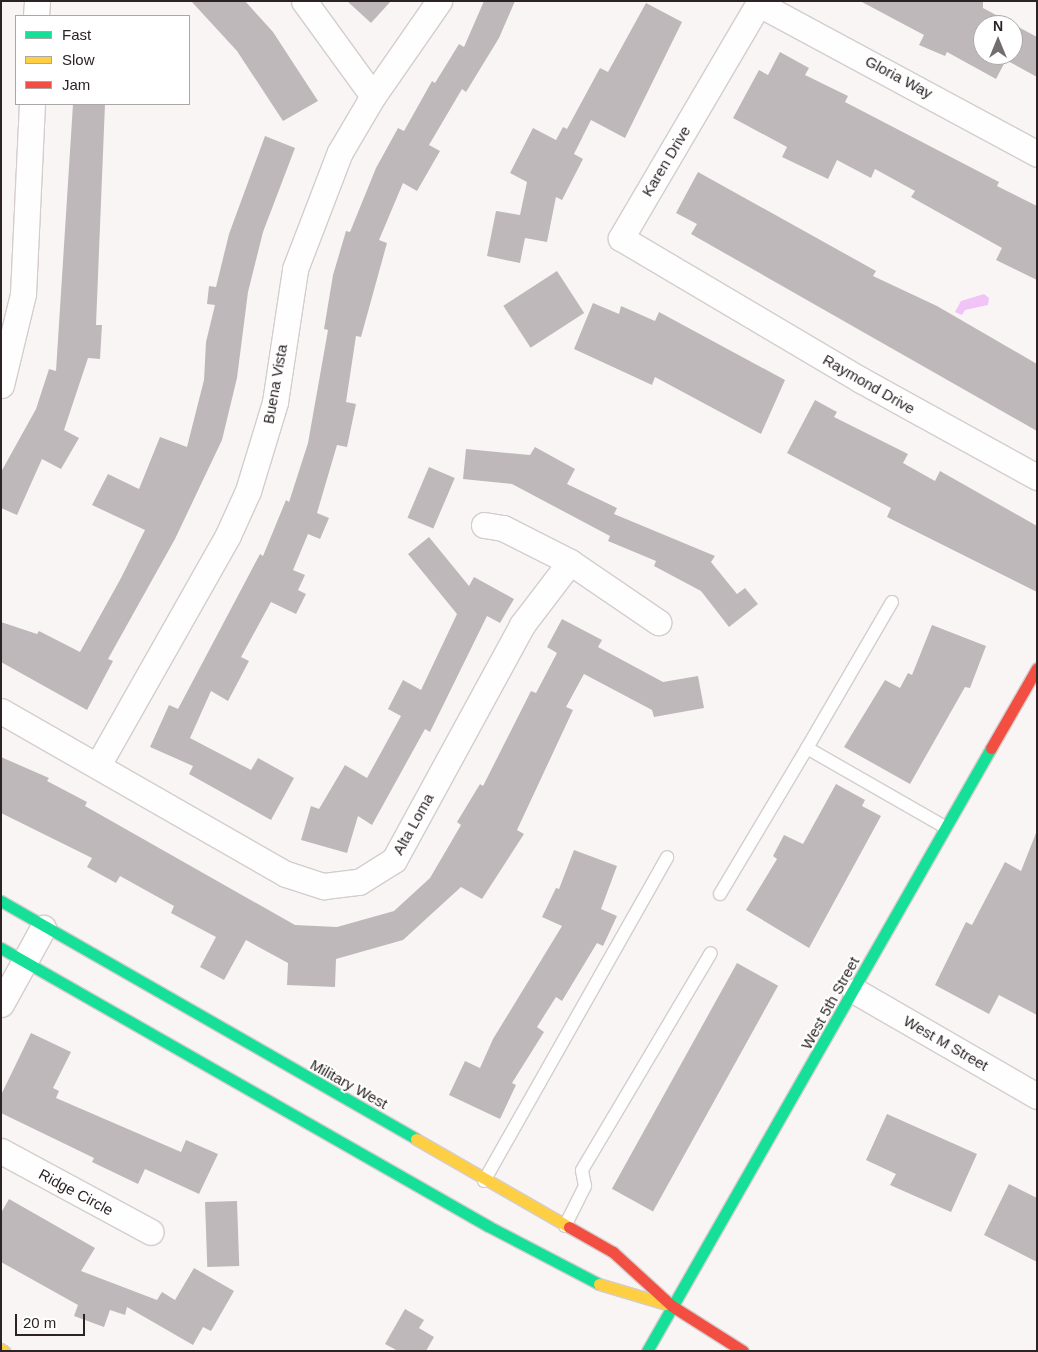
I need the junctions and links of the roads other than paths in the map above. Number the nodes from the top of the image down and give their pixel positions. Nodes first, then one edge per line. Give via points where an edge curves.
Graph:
1 (37, 1) edge
2 (304, 1) edge
3 (439, 1) edge
4 (760, 3) edge
5 (36, 15) edge
6 (373, 96) junction
7 (32, 105) edge
8 (1037, 154) edge
9 (704, 287) joint
10 (1, 385) edge
11 (1037, 477) edge
12 (484, 525) dead end
13 (570, 562) junction
14 (892, 602) dead end
15 (658, 622) dead end
16 (1037, 668) edge
17 (1, 711) edge
18 (808, 748) junction
19 (98, 765) junction
20 (946, 827) junction
21 (667, 857) dead end
22 (720, 894) dead end
23 (1, 902) edge
24 (43, 928) junction
25 (1, 948) edge
26 (711, 953) dead end
27 (24, 962) junction
28 (855, 991) junction
29 (1, 1004) edge
30 (1037, 1096) edge
31 (1, 1151) edge
32 (484, 1181) junction
33 (565, 1226) junction
34 (152, 1232) dead end
35 (672, 1306) junction
36 (647, 1351) edge
37 (743, 1351) edge

1 - 5 street
2 - 6 street
3 - 6 street, Buena Vista
4 - 8 street, Gloria Way
4 - 9 street, Karen Drive via 621,238
6 - 19 street, Buena Vista via 340,152 295,269 275,402 248,491 228,535
7 - 10 street via 23,294
9 - 11 street, Raymond Drive
12 - 13 street via 503,528
13 - 15 street
13 - 19 street, Alta Loma via 522,625 394,860 359,882 324,886 286,874
14 - 18 lane
16 - 20 main road, West 5th Street
17 - 19 street, Alta Loma
18 - 20 lane
18 - 22 lane
20 - 28 main road, West 5th Street
21 - 32 lane
23 - 24 main road, Military West
24 - 27 street
24 - 32 main road, Military West via 384,1120
25 - 27 main road, Military West
26 - 33 lane via 582,1170 585,1186
27 - 29 street
27 - 35 main road, Military West via 496,1230 598,1284
28 - 30 street, West M Street
28 - 35 main road, West 5th Street
31 - 34 street, Ridge Circle
32 - 33 main road, Military West
33 - 35 main road, Military West via 612,1252
35 - 36 main road, West 5th Street
35 - 37 main road, Military West

